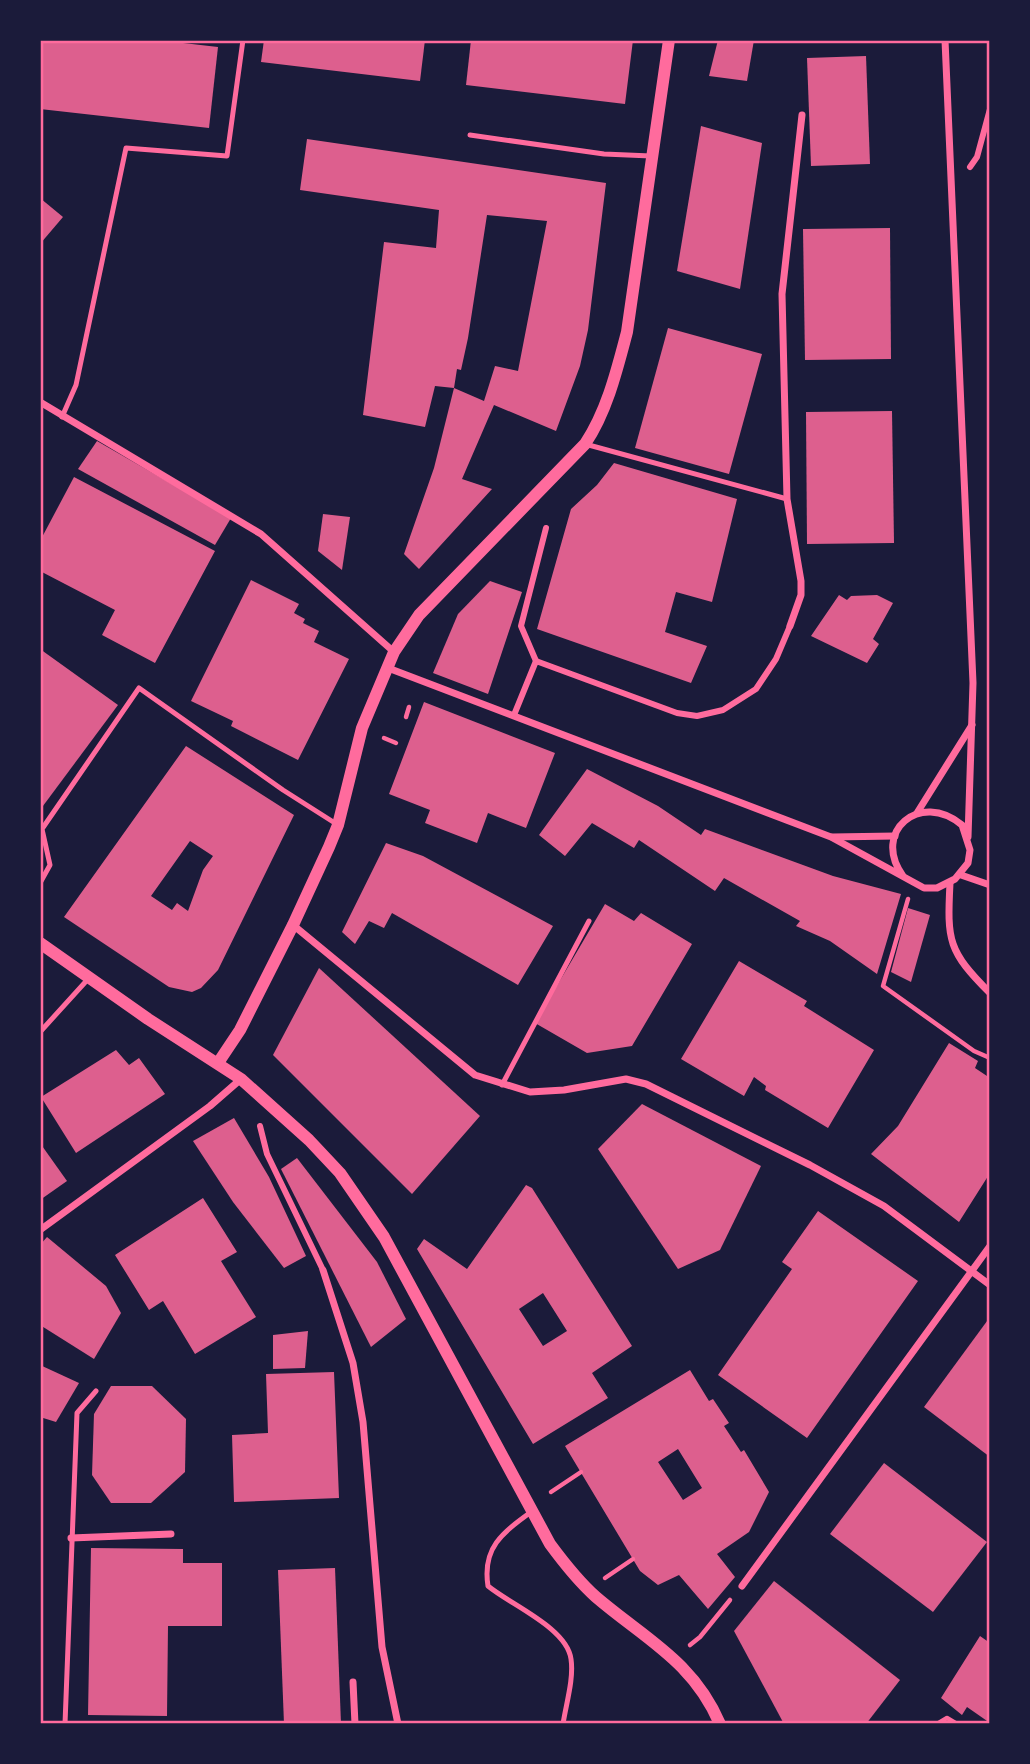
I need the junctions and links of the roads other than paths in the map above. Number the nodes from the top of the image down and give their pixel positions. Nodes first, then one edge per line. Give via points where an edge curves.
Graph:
1 (243, 40) edge
2 (669, 40) edge
3 (945, 40) edge
4 (990, 109) edge
5 (802, 115) dead end
6 (470, 135) dead end
7 (650, 156) junction
8 (970, 167) dead end
9 (40, 402) edge
10 (62, 417) junction
11 (585, 444) junction
12 (787, 499) junction
13 (546, 528) dead end
14 (790, 626) joint
15 (394, 652) junction
16 (536, 661) junction
17 (388, 668) junction
18 (514, 715) junction
19 (972, 725) junction
20 (917, 813) junction
21 (338, 825) junction
22 (895, 835) junction
23 (831, 837) junction
24 (968, 837) junction
25 (961, 875) junction
26 (903, 876) junction
27 (40, 883) edge
28 (950, 884) junction
29 (990, 886) edge
30 (589, 920) dead end
31 (293, 925) junction
32 (40, 943) edge
33 (89, 978) junction
34 (990, 993) edge
35 (40, 1032) edge
36 (218, 1063) junction
37 (241, 1079) junction
38 (502, 1085) junction
39 (260, 1126) dead end
40 (40, 1230) edge
41 (990, 1246) edge
42 (323, 1270) joint
43 (971, 1273) junction
44 (990, 1285) edge
45 (96, 1391) dead end
46 (531, 1512) junction
47 (171, 1534) dead end
48 (71, 1538) junction
49 (742, 1586) road end
50 (353, 1682) dead end
51 (65, 1724) edge
52 (355, 1724) edge
53 (398, 1724) edge
54 (563, 1724) edge
55 (720, 1724) edge

1 - 10 lane via 227,156 126,148 76,385
2 - 7 street
3 - 19 street
4 - 8 street
5 - 12 street via 782,294
6 - 7 lane
7 - 11 street via 627,332 616,375
9 - 10 street
10 - 15 street via 261,534
11 - 12 lane
11 - 15 street via 419,615
12 - 14 street via 802,581
13 - 16 street via 521,626
14 - 16 street via 756,689 723,710 697,716 677,713
15 - 17 street
16 - 18 street
17 - 18 street
17 - 21 street via 362,728
18 - 23 street
19 - 20 street
19 - 24 street
20 - 22 street
20 - 24 street via 939,811 951,816
21 - 27 lane via 139,688 42,829 50,865
21 - 31 street
22 - 23 street
22 - 26 street via 893,857
23 - 26 street
24 - 25 street via 970,850
25 - 28 street
25 - 29 street
26 - 28 street via 912,883 937,888
28 - 34 street via 947,931 955,952
30 - 38 lane
31 - 36 street via 240,1030
31 - 38 street via 448,1055 475,1075
32 - 33 street
33 - 35 lane
33 - 36 street
36 - 37 street
37 - 40 street
37 - 46 street via 317,1147 362,1202 497,1441
38 - 43 street via 530,1092 626,1079 646,1084 884,1206
39 - 42 street via 267,1154
41 - 43 street
42 - 53 street via 353,1363 363,1422 382,1647
43 - 44 street
43 - 49 street
45 - 48 lane via 77,1413
46 - 54 lane via 492,1547 485,1567 488,1586 568,1646 572,1661
46 - 55 street via 571,1573 689,1672
47 - 48 street
48 - 51 lane
50 - 52 street

